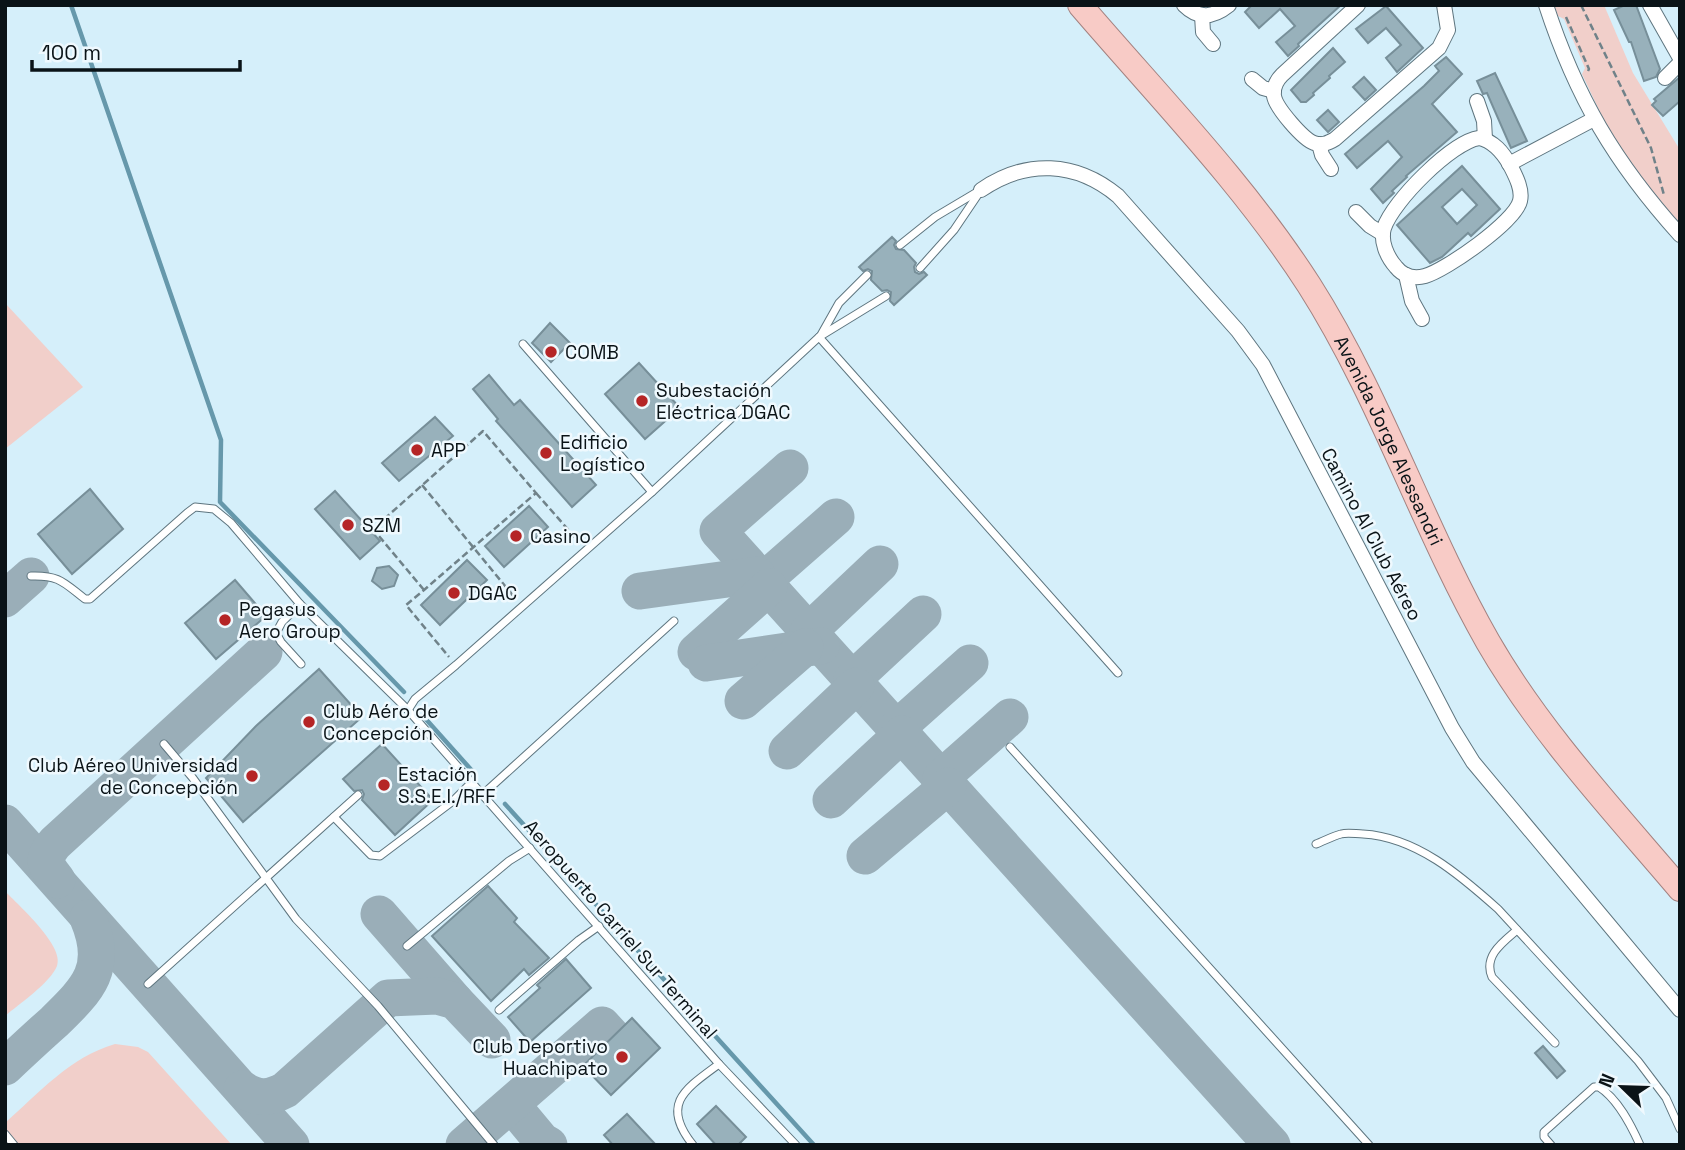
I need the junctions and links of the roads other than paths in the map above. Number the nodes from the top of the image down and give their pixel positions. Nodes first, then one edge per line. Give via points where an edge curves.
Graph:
1 (1080, 5) edge
2 (1184, 5) edge
3 (1229, 5) edge
4 (1358, 5) edge
5 (1444, 5) edge
6 (1546, 5) edge
7 (1650, 5) edge
8 (1202, 15) junction
9 (1213, 44) dead end
10 (1680, 58) edge
11 (1680, 64) edge
12 (1665, 78) dead end
13 (1252, 79) dead end
14 (1274, 91) junction
15 (1477, 101) dead end
16 (1594, 119) junction
17 (1485, 139) junction
18 (1319, 144) junction
19 (1509, 164) junction
20 (1331, 169) dead end
21 (981, 190) junction
22 (1356, 212) dead end
23 (1383, 233) junction
24 (1680, 235) edge
25 (900, 245) dead end
26 (920, 268) dead end
27 (867, 275) dead end
28 (1406, 275) junction
29 (886, 296) dead end
30 (1422, 319) dead end
31 (819, 337) junction
32 (523, 344) dead end
33 (652, 492) junction
34 (31, 576) dead end
35 (300, 604) junction
36 (674, 621) dead end
37 (301, 664) dead end
38 (1118, 673) dead end
39 (408, 710) junction
40 (164, 744) dead end
41 (1010, 747) dead end
42 (471, 783) junction
43 (358, 795) dead end
44 (482, 795) junction
45 (334, 817) junction
46 (1316, 844) dead end
47 (530, 848) junction
48 (266, 879) junction
49 (1680, 889) edge
50 (598, 926) junction
51 (1517, 930) junction
52 (407, 946) dead end
53 (148, 984) dead end
54 (499, 1010) dead end
55 (1680, 1010) edge
56 (1555, 1043) dead end
57 (719, 1064) junction
58 (1680, 1129) edge
59 (5, 1134) edge
60 (791, 1143) edge
61 (14, 1145) edge
62 (494, 1145) edge
63 (693, 1145) edge
64 (1369, 1145) edge
65 (1551, 1145) edge
66 (1640, 1145) edge

1 - 49 highway, Avenida Jorge Alessandri via 1290,257 1354,363 1450,568 1508,675 1554,738
2 - 8 street
3 - 8 street via 1215,15
4 - 14 street via 1282,75
5 - 18 street via 1448,30 1443,43 1335,139
6 - 16 street
7 - 10 street
8 - 9 street via 1203,32
11 - 12 street
13 - 14 street
14 - 18 street via 1288,118 1308,140
15 - 17 street
16 - 19 street
16 - 24 street via 1616,156
17 - 19 street
17 - 23 street via 1468,141 1436,165 1396,208
18 - 20 street
19 - 28 street via 1521,194 1514,212 1454,261 1423,277
21 - 25 lane, Camino Al Club Aéreo via 934,217
21 - 26 lane, Camino Al Club Aéreo
21 - 55 street, Camino Al Club Aéreo via 1006,175 1032,168 1069,170 1094,179 1118,195 1238,331 1263,365 1467,754
22 - 23 street
23 - 28 street via 1389,258
27 - 31 lane via 839,303
28 - 30 street
29 - 31 lane
31 - 33 lane
31 - 38 lane
32 - 33 lane
33 - 39 lane via 415,699
34 - 35 lane, Aeropuerto Carriel Sur Terminal via 55,577 90,599 195,507 214,509 231,523
35 - 37 lane via 276,633
35 - 39 lane, Aeropuerto Carriel Sur Terminal
36 - 44 lane
39 - 42 lane, Aeropuerto Carriel Sur Terminal
40 - 48 lane
41 - 64 lane
42 - 44 lane, Aeropuerto Carriel Sur Terminal
42 - 45 lane via 380,856 370,855
43 - 45 lane
44 - 47 lane, Aeropuerto Carriel Sur Terminal
45 - 48 lane
46 - 51 lane via 1342,833 1374,835 1413,848 1442,863
47 - 50 lane, Aeropuerto Carriel Sur Terminal
47 - 52 lane
48 - 53 lane
48 - 62 lane
50 - 54 lane
50 - 57 lane, Aeropuerto Carriel Sur Terminal
51 - 56 lane via 1496,949 1489,971
51 - 58 lane via 1639,1061 1666,1098
57 - 60 lane, Aeropuerto Carriel Sur Terminal
57 - 63 lane via 680,1097 676,1114
59 - 61 lane
65 - 66 lane via 1544,1132 1599,1087 1619,1108

